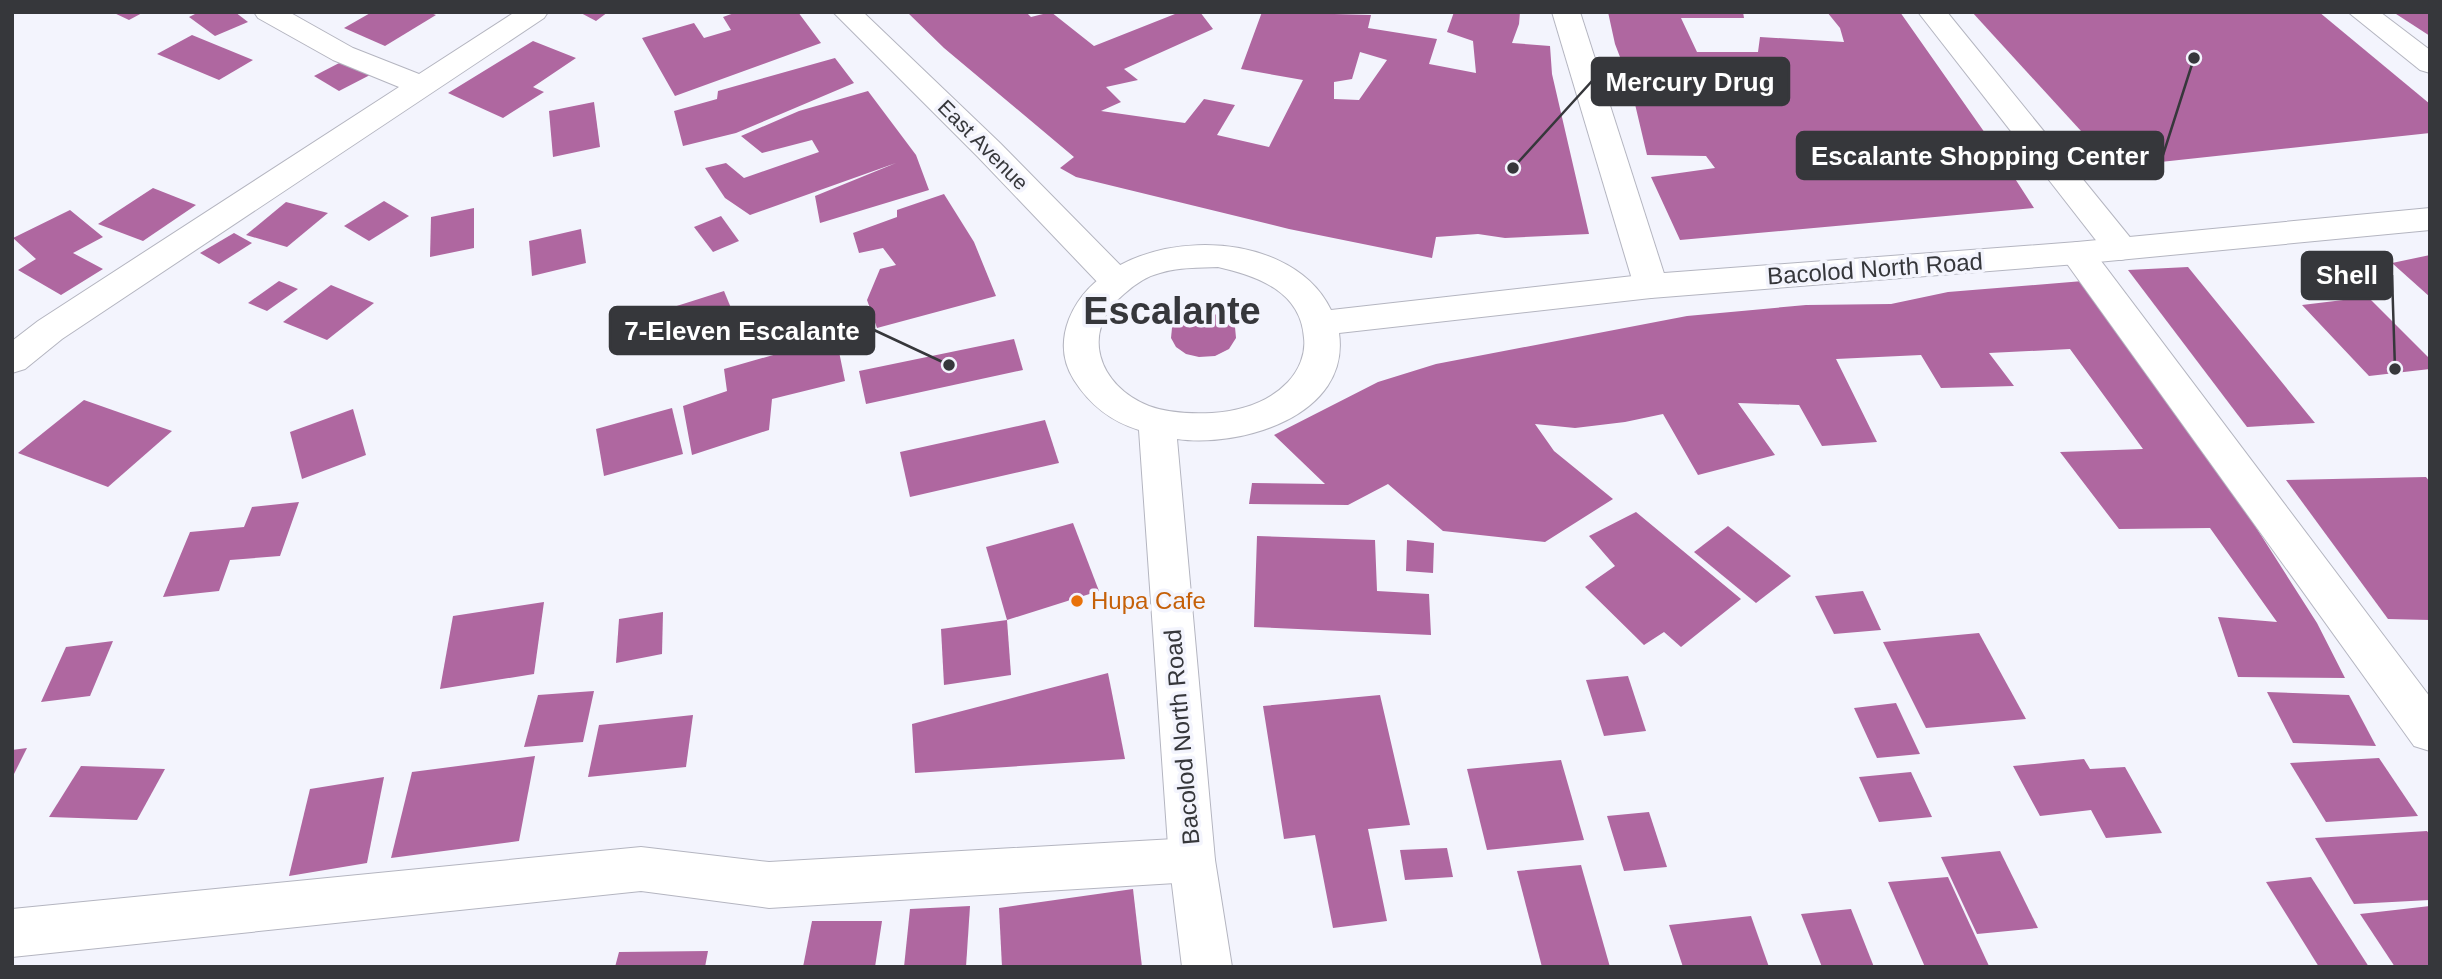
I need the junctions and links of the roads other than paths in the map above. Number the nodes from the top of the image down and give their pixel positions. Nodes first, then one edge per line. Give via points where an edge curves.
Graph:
1 (268, 12) edge
2 (534, 12) edge
3 (848, 12) edge
4 (1566, 12) edge
5 (1931, 12) edge
6 (2362, 12) edge
7 (2430, 64) edge
8 (420, 85) junction
9 (2430, 219) edge
10 (2121, 249) junction
11 (2077, 253) junction
12 (1115, 281) junction
13 (1651, 286) junction
14 (1322, 323) junction
15 (12, 360) edge
16 (1157, 423) junction
17 (2430, 732) edge
18 (1192, 860) junction
19 (12, 933) edge
20 (1207, 967) edge

1 - 8 main road via 343,54
2 - 8 main road
3 - 12 main road, East Avenue
4 - 13 main road
5 - 10 main road
6 - 7 main road
8 - 15 main road via 50,330
9 - 10 main road, Bacolod North Road
10 - 11 main road, Bacolod North Road
11 - 13 main road, Bacolod North Road
11 - 17 main road
12 - 14 main road via 1145,265 1181,257 1217,256 1252,263 1284,278 1307,298
12 - 16 main road via 1093,303 1081,330 1081,358 1095,385 1121,408
13 - 14 main road, Bacolod North Road
14 - 16 main road via 1324,353 1311,382 1283,406 1245,422 1201,429
16 - 18 main road, Bacolod North Road
18 - 19 main road via 769,885 641,869
18 - 20 main road, Bacolod North Road

